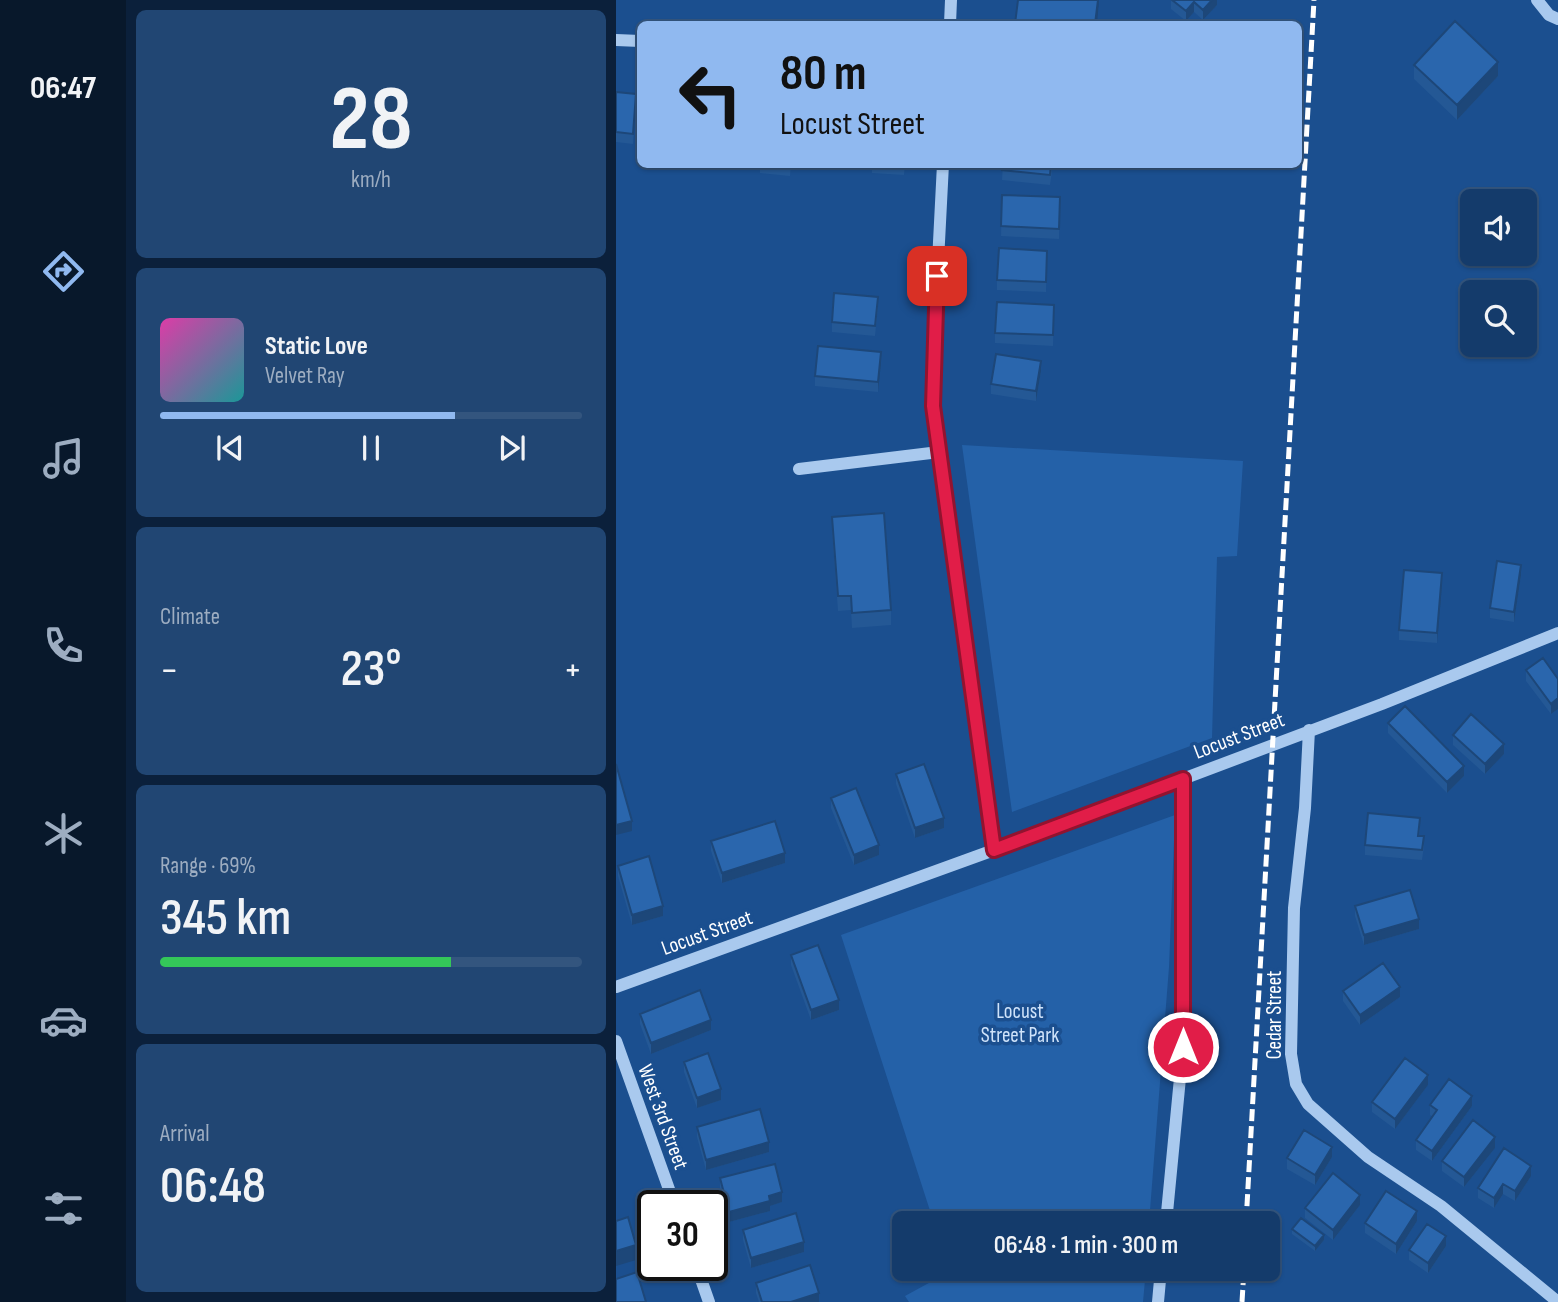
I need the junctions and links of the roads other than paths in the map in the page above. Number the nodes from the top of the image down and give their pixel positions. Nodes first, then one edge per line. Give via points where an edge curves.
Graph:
1 (951, 0) edge
2 (1537, 0) edge
3 (1558, 19) edge
4 (950, 21) edge
5 (616, 40) edge
6 (637, 41) edge
7 (943, 168) edge
8 (939, 452) junction
9 (799, 470) dead end
10 (1558, 632) edge
11 (1309, 730) junction
12 (1183, 779) junction
13 (994, 850) junction
14 (616, 987) edge
15 (616, 1041) edge
16 (669, 1190) edge
17 (1167, 1211) edge
18 (702, 1281) edge
19 (1160, 1281) edge
20 (709, 1302) edge
21 (1158, 1302) edge
22 (1558, 1302) edge

1 - 4 street
2 - 3 street
5 - 6 street
7 - 8 street via 933,359
8 - 9 street
8 - 13 street
10 - 11 street, Locust Street
11 - 12 street, Locust Street
11 - 22 street, Cedar Street via 1294,908 1291,1054 1296,1084 1308,1104 1368,1157 1441,1206
12 - 13 street, Locust Street
12 - 17 street via 1183,1047
13 - 14 street, Locust Street
15 - 16 street, West 3rd Street
18 - 20 street
19 - 21 street

